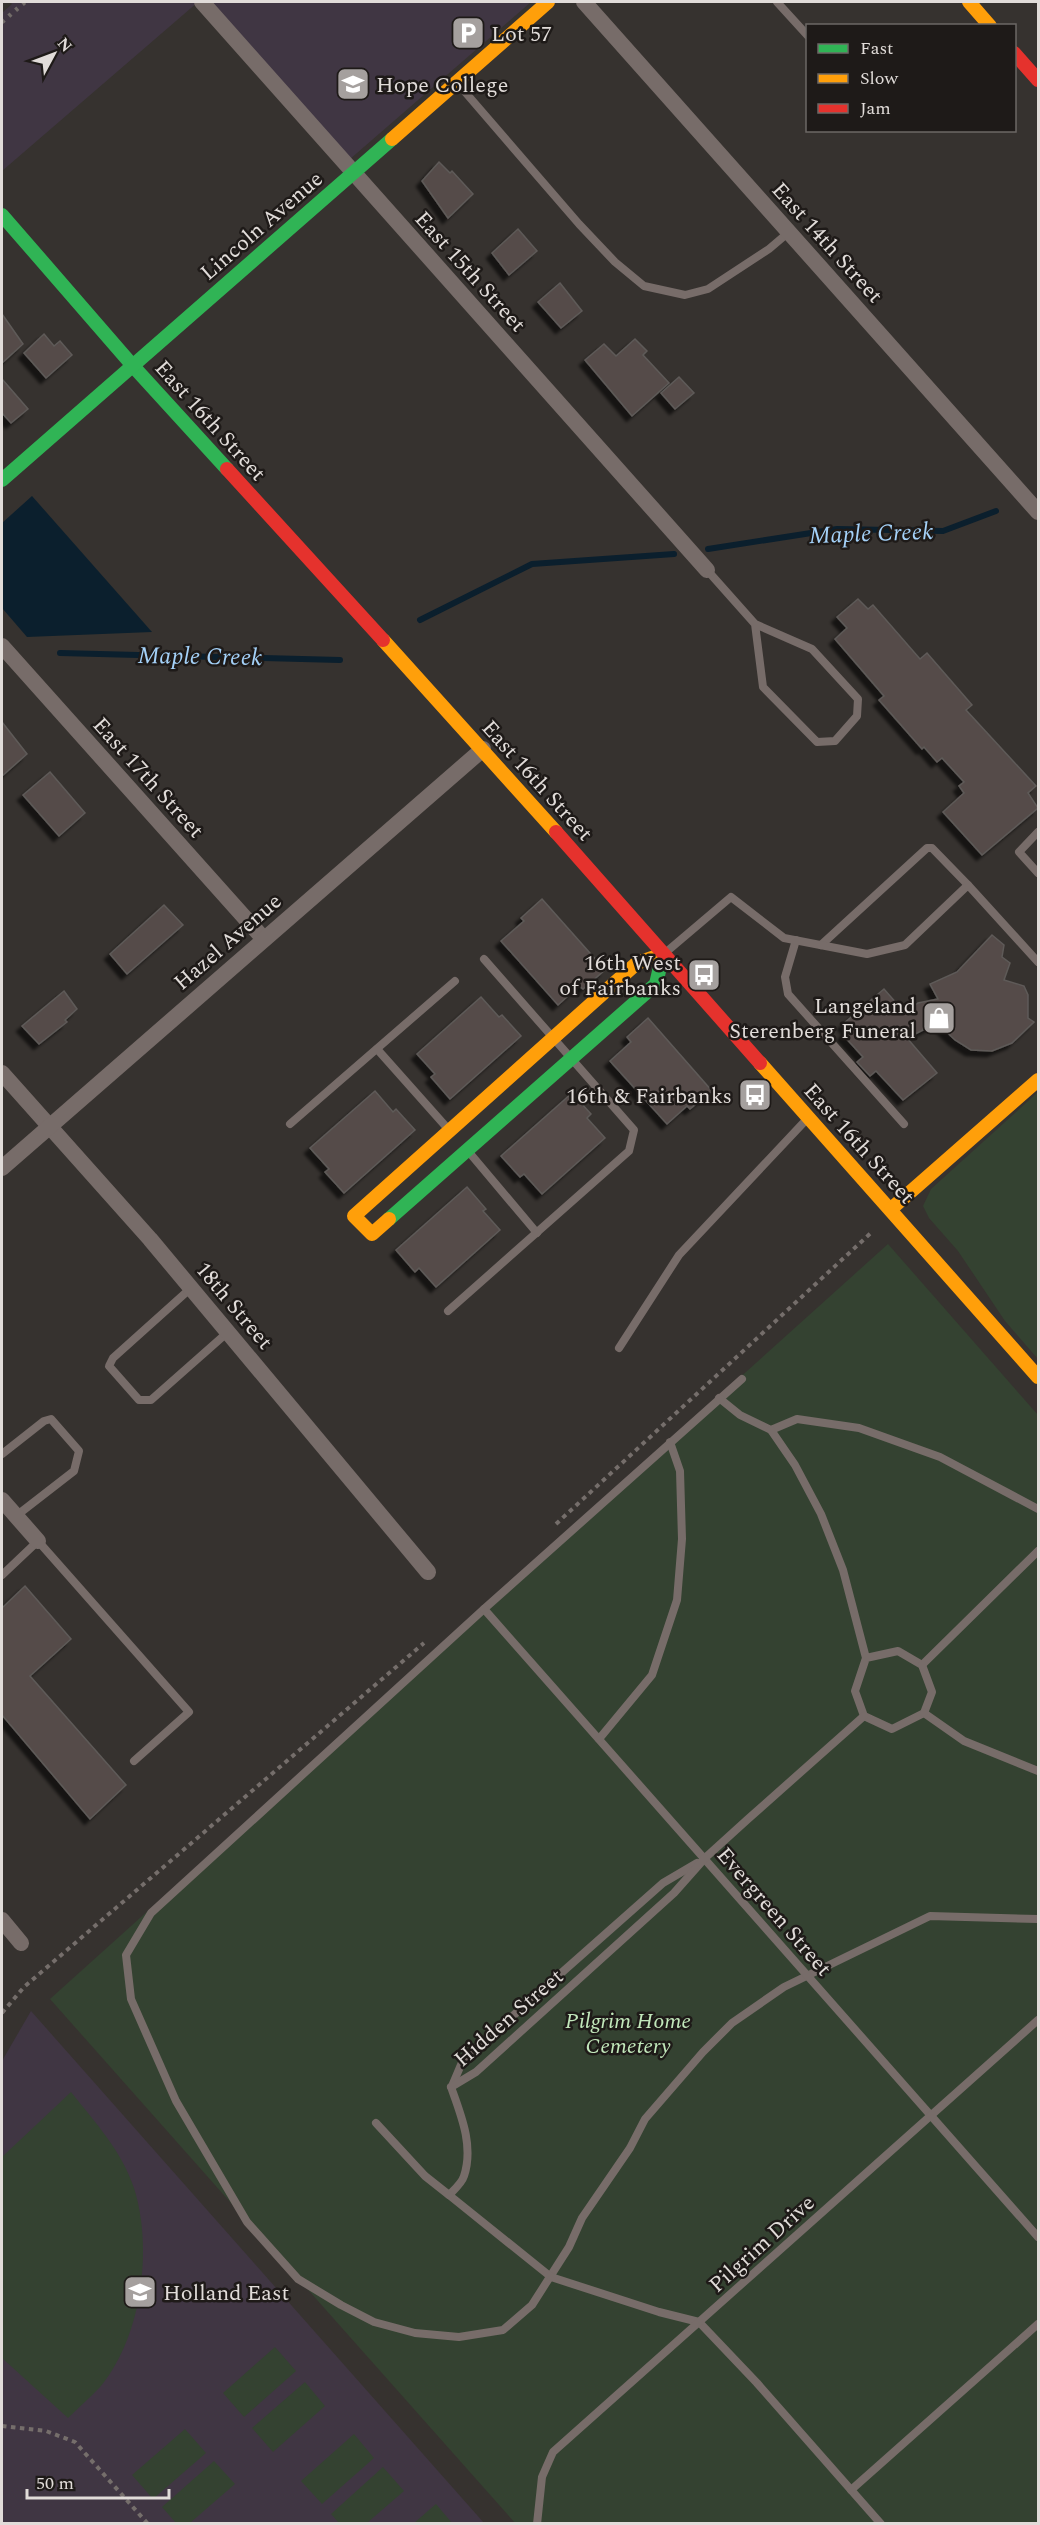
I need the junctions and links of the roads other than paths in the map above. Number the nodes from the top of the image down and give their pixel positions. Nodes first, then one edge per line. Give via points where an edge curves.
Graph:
1 (202, 2) edge
2 (548, 2) edge
3 (584, 2) edge
4 (777, 2) edge
5 (969, 2) edge
6 (988, 24) edge
7 (806, 35) edge
8 (1016, 55) edge
9 (1038, 80) edge
10 (456, 82) junction
11 (353, 172) junction
12 (2, 215) edge
13 (789, 232) junction
14 (134, 366) junction
15 (2, 480) edge
16 (1038, 512) edge
17 (707, 570) joint
18 (755, 624) junction
19 (2, 646) edge
20 (483, 749) junction
21 (1038, 832) edge
22 (1038, 873) edge
23 (968, 885) junction
24 (263, 938) junction
25 (796, 940) junction
26 (821, 945) junction
27 (663, 954) junction
28 (484, 959) dead end
29 (1038, 962) edge
30 (455, 981) dead end
31 (553, 1038) junction
32 (377, 1049) junction
33 (572, 1057) junction
34 (2, 1072) edge
35 (1038, 1080) edge
36 (809, 1117) junction
37 (290, 1124) dead end
38 (904, 1124) dead end
39 (51, 1125) junction
40 (458, 1140) junction
41 (2, 1168) edge
42 (891, 1209) junction
43 (537, 1233) junction
44 (191, 1288) junction
45 (448, 1311) dead end
46 (228, 1332) junction
47 (619, 1348) dead end
48 (1038, 1377) edge
49 (742, 1379) dead end
50 (719, 1398) junction
51 (771, 1430) junction
52 (670, 1442) junction
53 (2, 1454) edge
54 (2, 1500) edge
55 (1038, 1509) edge
56 (16, 1516) junction
57 (38, 1541) junction
58 (1038, 1551) edge
59 (428, 1572) dead end
60 (2, 1575) edge
61 (484, 1609) junction
62 (866, 1658) junction
63 (922, 1665) junction
64 (924, 1713) junction
65 (864, 1716) junction
66 (599, 1738) junction
67 (134, 1761) dead end
68 (1038, 1771) edge
69 (705, 1858) junction
70 (1038, 1919) edge
71 (2, 1920) edge
72 (21, 1943) dead end
73 (808, 1976) junction
74 (1038, 2020) edge
75 (451, 2086) junction
76 (932, 2115) junction
77 (376, 2122) dead end
78 (449, 2195) junction
79 (1038, 2237) edge
80 (551, 2277) junction
81 (699, 2322) junction
82 (1038, 2324) edge
83 (851, 2490) junction
84 (537, 2523) edge
85 (881, 2523) edge

1 - 11 street, East 15th Street
2 - 10 street, Lincoln Avenue
3 - 13 street, East 14th Street
4 - 7 lane
5 - 6 street
8 - 9 street
10 - 11 street, Lincoln Avenue
10 - 13 lane via 579,225 644,286 685,295 708,289
11 - 14 street, Lincoln Avenue
11 - 17 street, East 15th Street
12 - 14 street, East 16th Street
13 - 16 street, East 14th Street
14 - 15 street, Lincoln Avenue
14 - 20 street, East 16th Street
17 - 18 lane
18 - 18 lane via 812,649 858,699 857,716 835,741 817,742 763,687
19 - 24 street, East 17th Street
20 - 24 street, Hazel Avenue
20 - 27 street, East 16th Street
21 - 22 lane via 1019,852
23 - 26 lane via 905,945 867,954
23 - 26 lane via 932,848 927,848
23 - 29 lane
24 - 39 street, Hazel Avenue
25 - 26 lane
25 - 27 lane via 784,938 731,897
25 - 38 lane via 785,977 788,994
27 - 31 street via 637,963
27 - 33 street via 656,984
27 - 36 street, East 16th Street
28 - 31 lane
30 - 32 lane
31 - 33 lane
31 - 40 street
32 - 37 lane
32 - 40 lane
33 - 40 street
33 - 43 lane via 634,1130 629,1151
34 - 39 street, 18th Street
35 - 42 street
36 - 42 street, East 16th Street
36 - 47 lane via 679,1255
39 - 41 street, Hazel Avenue
39 - 44 street, 18th Street
40 - 40 street via 354,1216 372,1234
40 - 43 lane
42 - 48 street, East 16th Street
43 - 45 lane
44 - 46 street, 18th Street
44 - 46 lane via 113,1358 109,1366 139,1400 152,1400
46 - 59 street, 18th Street
49 - 50 lane
50 - 51 lane via 740,1415
50 - 52 lane
51 - 55 lane via 797,1419 859,1428 940,1457
51 - 62 lane via 821,1514 843,1570
52 - 61 lane
52 - 66 lane via 680,1471 682,1539 677,1600 652,1675
53 - 56 lane via 51,1419 79,1451 74,1472
54 - 56 street
56 - 57 street
57 - 60 lane
57 - 67 lane via 189,1712
58 - 63 lane
61 - 66 lane, Evergreen Street
61 - 80 lane via 151,1913 126,1955 130,1999 176,2101 247,2222 298,2278 374,2322 415,2333 459,2337 503,2330 532,2305
62 - 63 lane via 898,1651
62 - 65 lane via 855,1691
63 - 64 lane via 932,1692
64 - 65 lane via 892,1729
64 - 68 lane via 964,1741
65 - 69 lane, Hidden Street
66 - 69 lane, Evergreen Street
69 - 73 lane, Evergreen Street
69 - 75 lane, Hidden Street via 674,1893 485,2064
69 - 75 lane, Hidden Street via 663,1883 463,2061
70 - 73 lane via 930,1916
71 - 72 street
73 - 76 lane, Evergreen Street
73 - 80 lane via 784,1987 732,2024 662,2098 582,2218
74 - 76 lane, Pilgrim Drive
75 - 78 lane via 468,2145 464,2178
76 - 79 lane, Evergreen Street
76 - 81 lane, Pilgrim Drive
77 - 78 lane via 425,2176
78 - 80 lane
80 - 81 lane
81 - 83 lane
81 - 84 lane, Pilgrim Drive via 553,2452 542,2477
82 - 83 lane
83 - 85 lane

